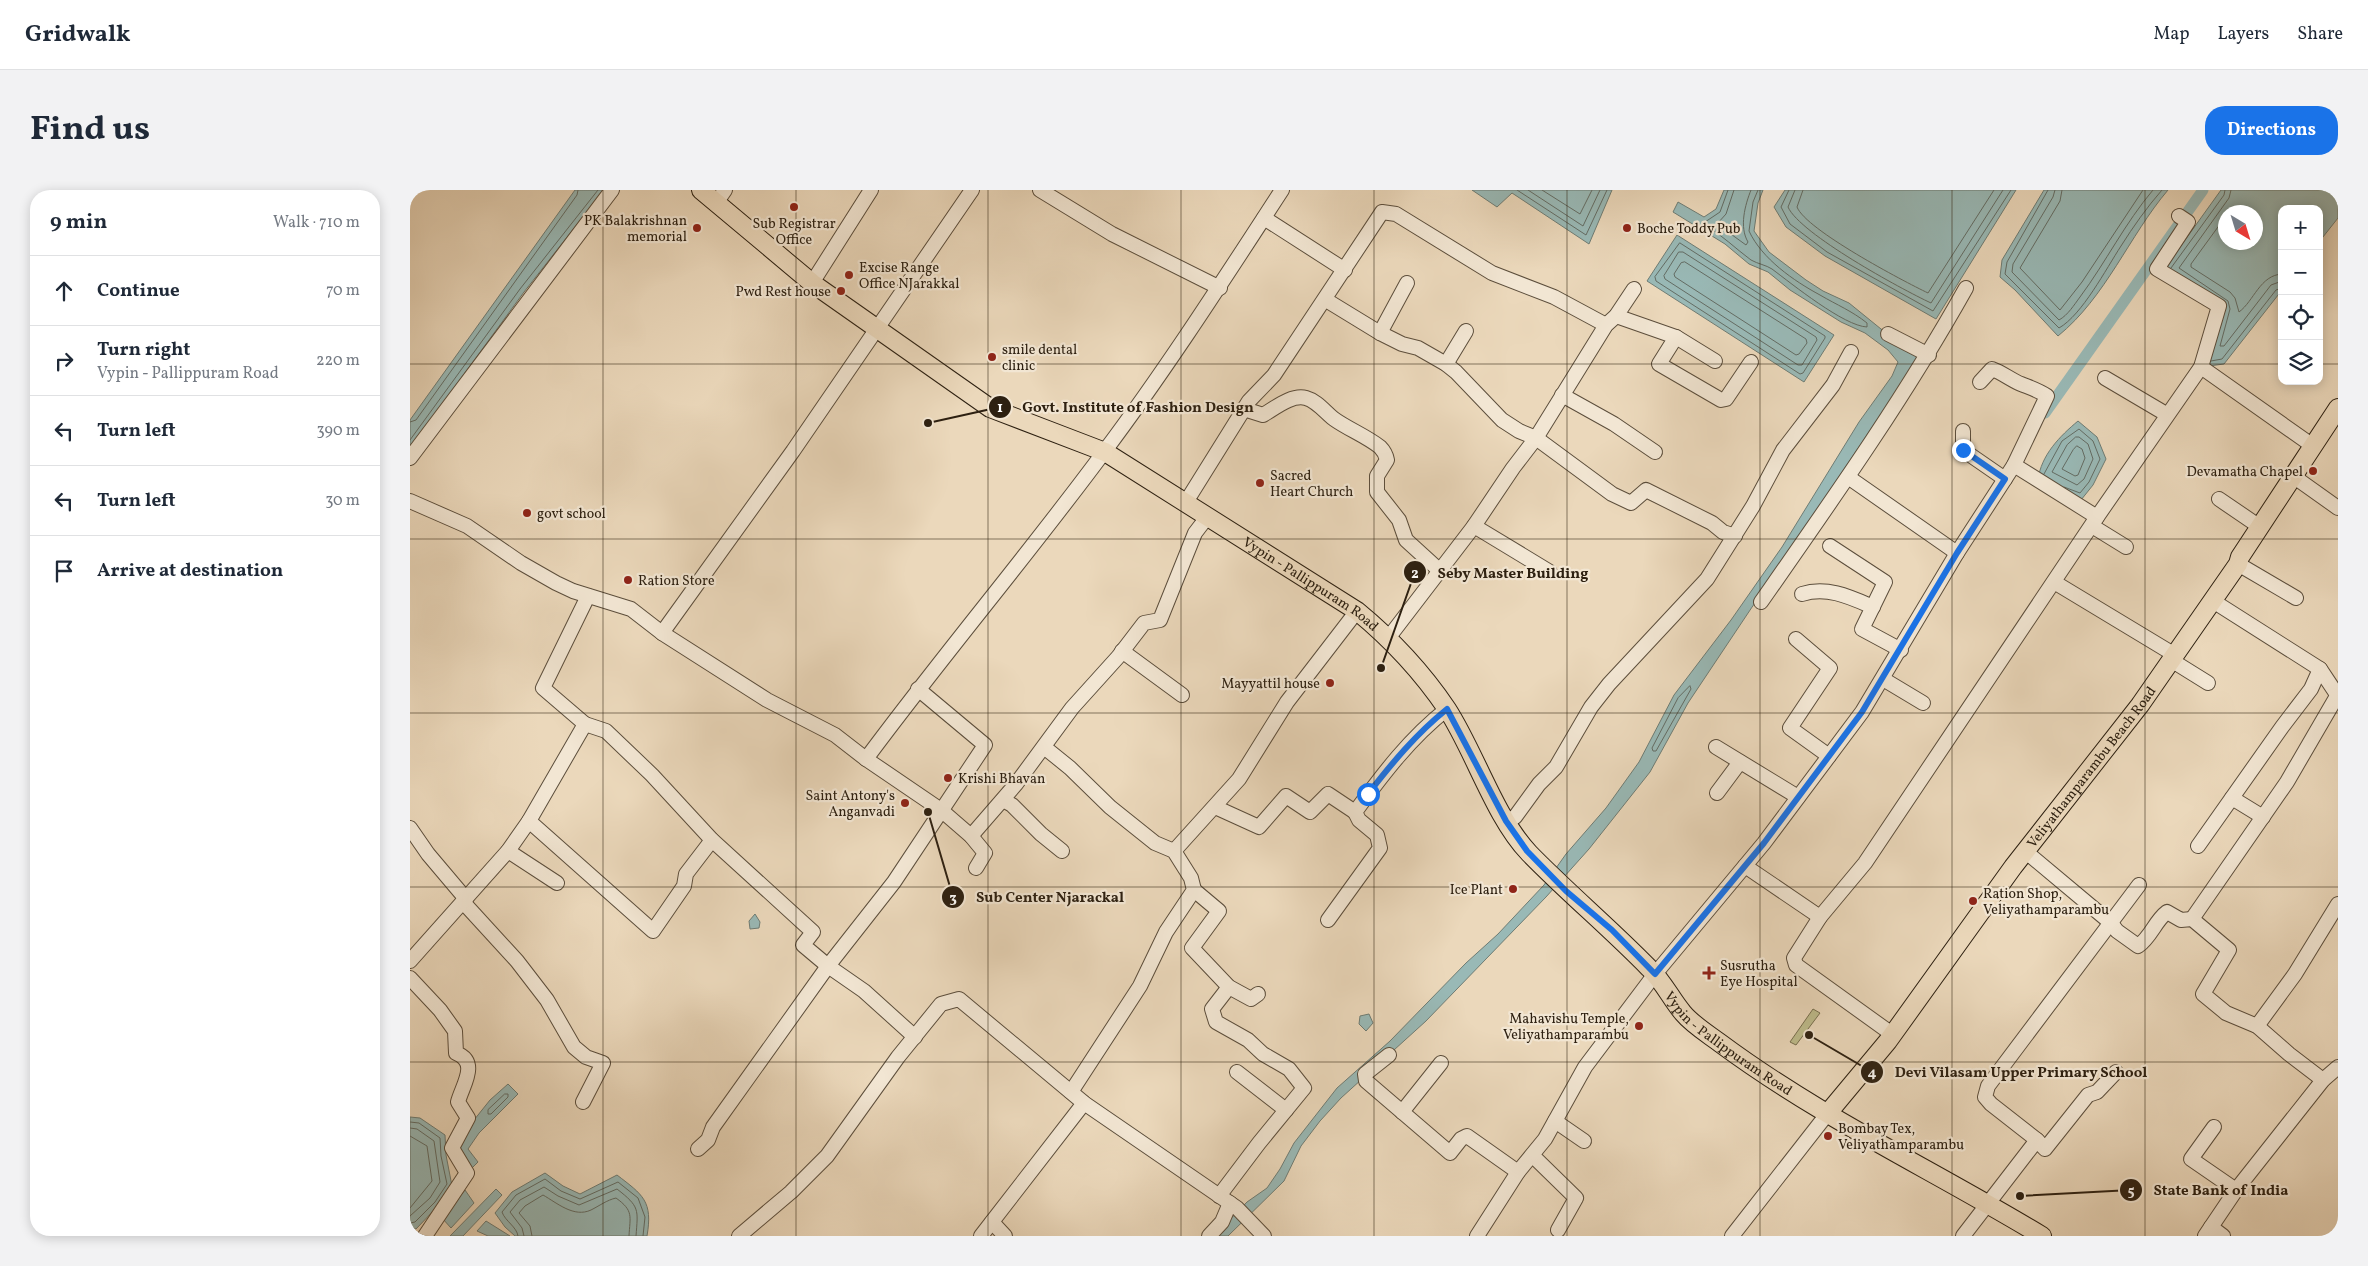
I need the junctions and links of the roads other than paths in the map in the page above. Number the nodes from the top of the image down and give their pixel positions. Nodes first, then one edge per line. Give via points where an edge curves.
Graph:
1 (612, 190) edge
2 (701, 190) edge
3 (871, 190) edge
4 (972, 190) edge
5 (1040, 190) edge
6 (1282, 190) edge
7 (720, 196) edge
8 (1264, 218) junction
9 (2183, 219) dead end
10 (1345, 270) junction
11 (812, 283) junction
12 (1407, 284) dead end
13 (1220, 288) junction
14 (1966, 288) dead end
15 (1634, 289) dead end
16 (1326, 300) junction
17 (1611, 321) junction
18 (876, 329) junction
19 (1466, 331) dead end
20 (1380, 333) junction
21 (1888, 334) dead end
22 (1676, 337) junction
23 (1851, 352) dead end
24 (1929, 355) junction
25 (1715, 361) dead end
26 (1751, 362) dead end
27 (1446, 364) junction
28 (2201, 367) junction
29 (2105, 378) dead end
30 (1980, 382) dead end
31 (1562, 395) junction
32 (2338, 408) edge
33 (1244, 409) junction
34 (2166, 414) junction
35 (1963, 430) dead end
36 (1536, 438) junction
37 (2313, 446) junction
38 (1105, 452) junction
39 (1655, 452) dead end
40 (410, 458) edge
41 (2014, 465) junction
42 (2294, 476) junction
43 (1848, 477) junction
44 (2005, 479) junction
45 (2220, 499) dead end
46 (410, 501) edge
47 (1186, 502) junction
48 (2338, 508) edge
49 (1208, 516) junction
50 (2094, 521) junction
51 (1474, 526) junction
52 (2260, 527) junction
53 (1735, 536) junction
54 (1830, 546) dead end
55 (2126, 547) dead end
56 (1957, 553) junction
57 (2238, 564) junction
58 (1440, 571) junction
59 (1550, 572) dead end
60 (2054, 582) junction
61 (1802, 594) dead end
62 (588, 596) junction
63 (2296, 598) dead end
64 (2213, 601) junction
65 (1761, 602) dead end
66 (1872, 607) junction
67 (1357, 611) junction
68 (662, 633) junction
69 (1389, 637) junction
70 (1796, 639) dead end
71 (1900, 650) junction
72 (1122, 651) junction
73 (2173, 657) junction
74 (2320, 669) junction
75 (1883, 678) junction
76 (2208, 683) dead end
77 (918, 689) junction
78 (1182, 695) dead end
79 (2337, 696) edge
80 (1922, 703) dead end
81 (1447, 709) junction
82 (586, 724) junction
83 (1044, 747) junction
84 (1716, 747) dead end
85 (1829, 756) junction
86 (866, 759) junction
87 (1740, 762) junction
88 (1717, 793) dead end
89 (1798, 798) junction
90 (2232, 798) junction
91 (1003, 800) junction
92 (1215, 807) junction
93 (941, 810) junction
94 (1355, 812) junction
95 (2263, 817) junction
96 (529, 821) junction
97 (1506, 821) junction
98 (410, 828) edge
99 (971, 836) junction
100 (712, 840) junction
101 (2198, 846) dead end
102 (508, 851) junction
103 (1062, 851) dead end
104 (1174, 851) junction
105 (2025, 851) junction
106 (1745, 866) junction
107 (976, 868) dead end
108 (557, 883) dead end
109 (2139, 885) dead end
110 (1194, 890) junction
111 (464, 901) junction
112 (2338, 904) edge
113 (1820, 917) junction
114 (2192, 919) junction
115 (1328, 920) dead end
116 (2111, 923) junction
117 (410, 961) edge
118 (828, 966) junction
119 (1655, 974) junction
120 (410, 978) edge
121 (1229, 987) junction
122 (1258, 994) dead end
123 (2257, 1026) junction
124 (1892, 1034) junction
125 (915, 1037) junction
126 (1389, 1055) dead end
127 (1441, 1062) dead end
128 (2338, 1068) edge
129 (1237, 1072) dead end
130 (2116, 1072) dead end
131 (2323, 1080) junction
132 (1071, 1092) junction
133 (583, 1102) dead end
134 (1084, 1103) junction
135 (1286, 1110) junction
136 (1402, 1112) junction
137 (1828, 1113) junction
138 (1555, 1121) junction
139 (2214, 1126) dead end
140 (2037, 1140) junction
141 (1584, 1141) dead end
142 (698, 1149) dead end
143 (1533, 1156) junction
144 (1518, 1172) junction
145 (2236, 1190) junction
146 (1229, 1202) junction
147 (1990, 1204) junction
148 (992, 1222) junction
149 (1558, 1230) dead end
150 (2208, 1232) edge
151 (2035, 1234) edge
152 (425, 1236) edge
153 (739, 1236) edge
154 (981, 1236) edge
155 (1005, 1236) edge
156 (1209, 1236) edge
157 (1264, 1236) edge
158 (1477, 1236) edge
159 (1732, 1236) edge
160 (1963, 1236) edge
161 (2223, 1236) edge

1 - 40 street
2 - 7 main road, Vypin - Pallippuram Road
3 - 11 street
4 - 18 street
5 - 13 street via 1112,234
6 - 8 street
7 - 11 main road, Vypin - Pallippuram Road
8 - 10 street
8 - 13 street
9 - 28 street via 2157,268 2219,306
10 - 16 street
10 - 17 street via 1382,212 1396,214 1492,274
11 - 18 main road, Vypin - Pallippuram Road
12 - 20 street
13 - 38 street
14 - 24 street
15 - 17 street
16 - 20 street
16 - 33 street via 1274,375
17 - 22 street
17 - 31 street
18 - 38 main road, Vypin - Pallippuram Road via 990,408
18 - 68 street
19 - 27 street
20 - 27 street via 1418,348
21 - 24 street
22 - 25 street
22 - 26 street via 1659,364 1720,400 1726,399
23 - 53 street via 1833,385 1783,450
24 - 43 street
27 - 36 street via 1502,420
28 - 34 street
28 - 37 street
29 - 34 street
30 - 41 street via 1992,369 2047,396
31 - 36 street
31 - 39 street
32 - 37 main road, Veliyathamparambu Beach Road
33 - 47 street
33 - 58 street via 1263,415 1293,399 1304,398 1378,446 1387,460 1376,476 1378,492 1399,520 1406,540
34 - 50 street
35 - 44 street via 1963,450
36 - 51 street
36 - 53 street via 1612,494 1631,503 1646,490
37 - 42 main road, Veliyathamparambu Beach Road
38 - 47 main road, Vypin - Pallippuram Road
38 - 77 street
41 - 44 street
41 - 50 street
42 - 48 street
42 - 52 main road, Veliyathamparambu Beach Road
43 - 56 street
43 - 65 street
44 - 56 street
45 - 52 street
46 - 62 street via 467,526 521,563
47 - 49 main road, Vypin - Pallippuram Road
49 - 67 main road, Vypin - Pallippuram Road
49 - 72 street via 1195,533 1160,620 1144,622
50 - 55 street
50 - 60 street
51 - 58 street
51 - 59 street
52 - 57 main road, Veliyathamparambu Beach Road
53 - 97 street via 1708,579 1608,684 1556,767 1515,817
54 - 66 street via 1885,582
56 - 71 street
57 - 63 street
57 - 64 main road, Veliyathamparambu Beach Road
58 - 69 street
60 - 73 street
60 - 113 street via 1865,863
61 - 66 street via 1814,590 1844,595
62 - 68 street via 631,609
62 - 82 street via 543,688
64 - 73 main road, Veliyathamparambu Beach Road
64 - 74 street
66 - 71 street via 1862,629
67 - 69 main road, Vypin - Pallippuram Road
67 - 92 street via 1288,702 1239,779
68 - 86 street via 767,700 835,735
69 - 81 main road, Vypin - Pallippuram Road
70 - 85 street via 1830,668 1790,728
71 - 75 street
72 - 78 street
72 - 83 street via 1072,708
73 - 76 street
73 - 105 main road, Veliyathamparambu Beach Road via 2140,705
74 - 79 street
74 - 90 street via 2311,690
75 - 80 street
75 - 85 street
77 - 86 street
77 - 93 street via 985,745
79 - 95 street
81 - 94 street via 1425,727 1393,762
81 - 97 main road, Vypin - Pallippuram Road
82 - 96 street
82 - 100 street via 606,731
83 - 91 street
83 - 104 street via 1110,807 1155,843
84 - 87 street
85 - 89 street
86 - 93 street
87 - 88 street
87 - 89 street
89 - 106 street
90 - 95 street
90 - 101 street
91 - 99 street
91 - 103 street
92 - 94 street via 1259,827 1286,796 1310,812 1328,794
92 - 104 street
93 - 99 street
93 - 118 street via 894,882
94 - 115 street via 1358,820 1377,835 1380,848
95 - 114 street
96 - 100 street via 653,931 684,886 686,874
96 - 102 street
97 - 119 main road, Vypin - Pallippuram Road via 1527,851
98 - 111 street
99 - 107 street via 985,854
100 - 118 street via 813,932 803,944
102 - 108 street
102 - 111 street
104 - 110 street
105 - 116 street
105 - 124 main road, Veliyathamparambu Beach Road
106 - 113 street
106 - 119 street
109 - 116 street
110 - 121 street via 1219,911 1192,948
110 - 132 street via 1166,932 1140,986
111 - 117 street
111 - 133 street via 517,961 574,1047 586,1057 602,1063
112 - 123 street via 2296,974
113 - 124 street via 1794,958 1796,965
114 - 116 street via 2181,920 2167,912 2147,940 2138,946
114 - 123 street via 2229,950 2203,994 2226,1013
116 - 140 street via 1988,1086 1985,1097 1991,1104
118 - 125 street via 864,991
118 - 142 street via 713,1127 708,1140
119 - 137 main road, Vypin - Pallippuram Road via 1684,1014 1758,1070
119 - 138 street via 1585,1067
120 - 152 street via 455,1031 456,1053 466,1062 469,1072 458,1102 468,1118 452,1148 467,1173
121 - 122 street via 1252,998
121 - 135 street via 1212,1010 1216,1022 1289,1069 1304,1088
123 - 131 street
124 - 137 main road, Veliyathamparambu Beach Road
125 - 132 street via 942,1004 959,999
125 - 153 street via 827,1156
126 - 136 street via 1365,1074 1366,1081
127 - 136 street
128 - 131 street
129 - 135 street
130 - 140 street via 2097,1092 2088,1095 2045,1149
131 - 145 street
132 - 134 street
134 - 146 street
134 - 148 street
135 - 146 street
136 - 144 street via 1450,1153 1467,1136
137 - 147 main road, Vypin - Pallippuram Road
137 - 159 street
138 - 141 street
138 - 143 street
139 - 145 street via 2191,1159
140 - 147 street
143 - 144 street
143 - 149 street via 1576,1198
144 - 158 street
145 - 150 street
146 - 156 street via 1222,1222
146 - 157 street
147 - 151 main road, Vypin - Pallippuram Road
147 - 160 street
148 - 154 street
148 - 155 street
150 - 161 street

